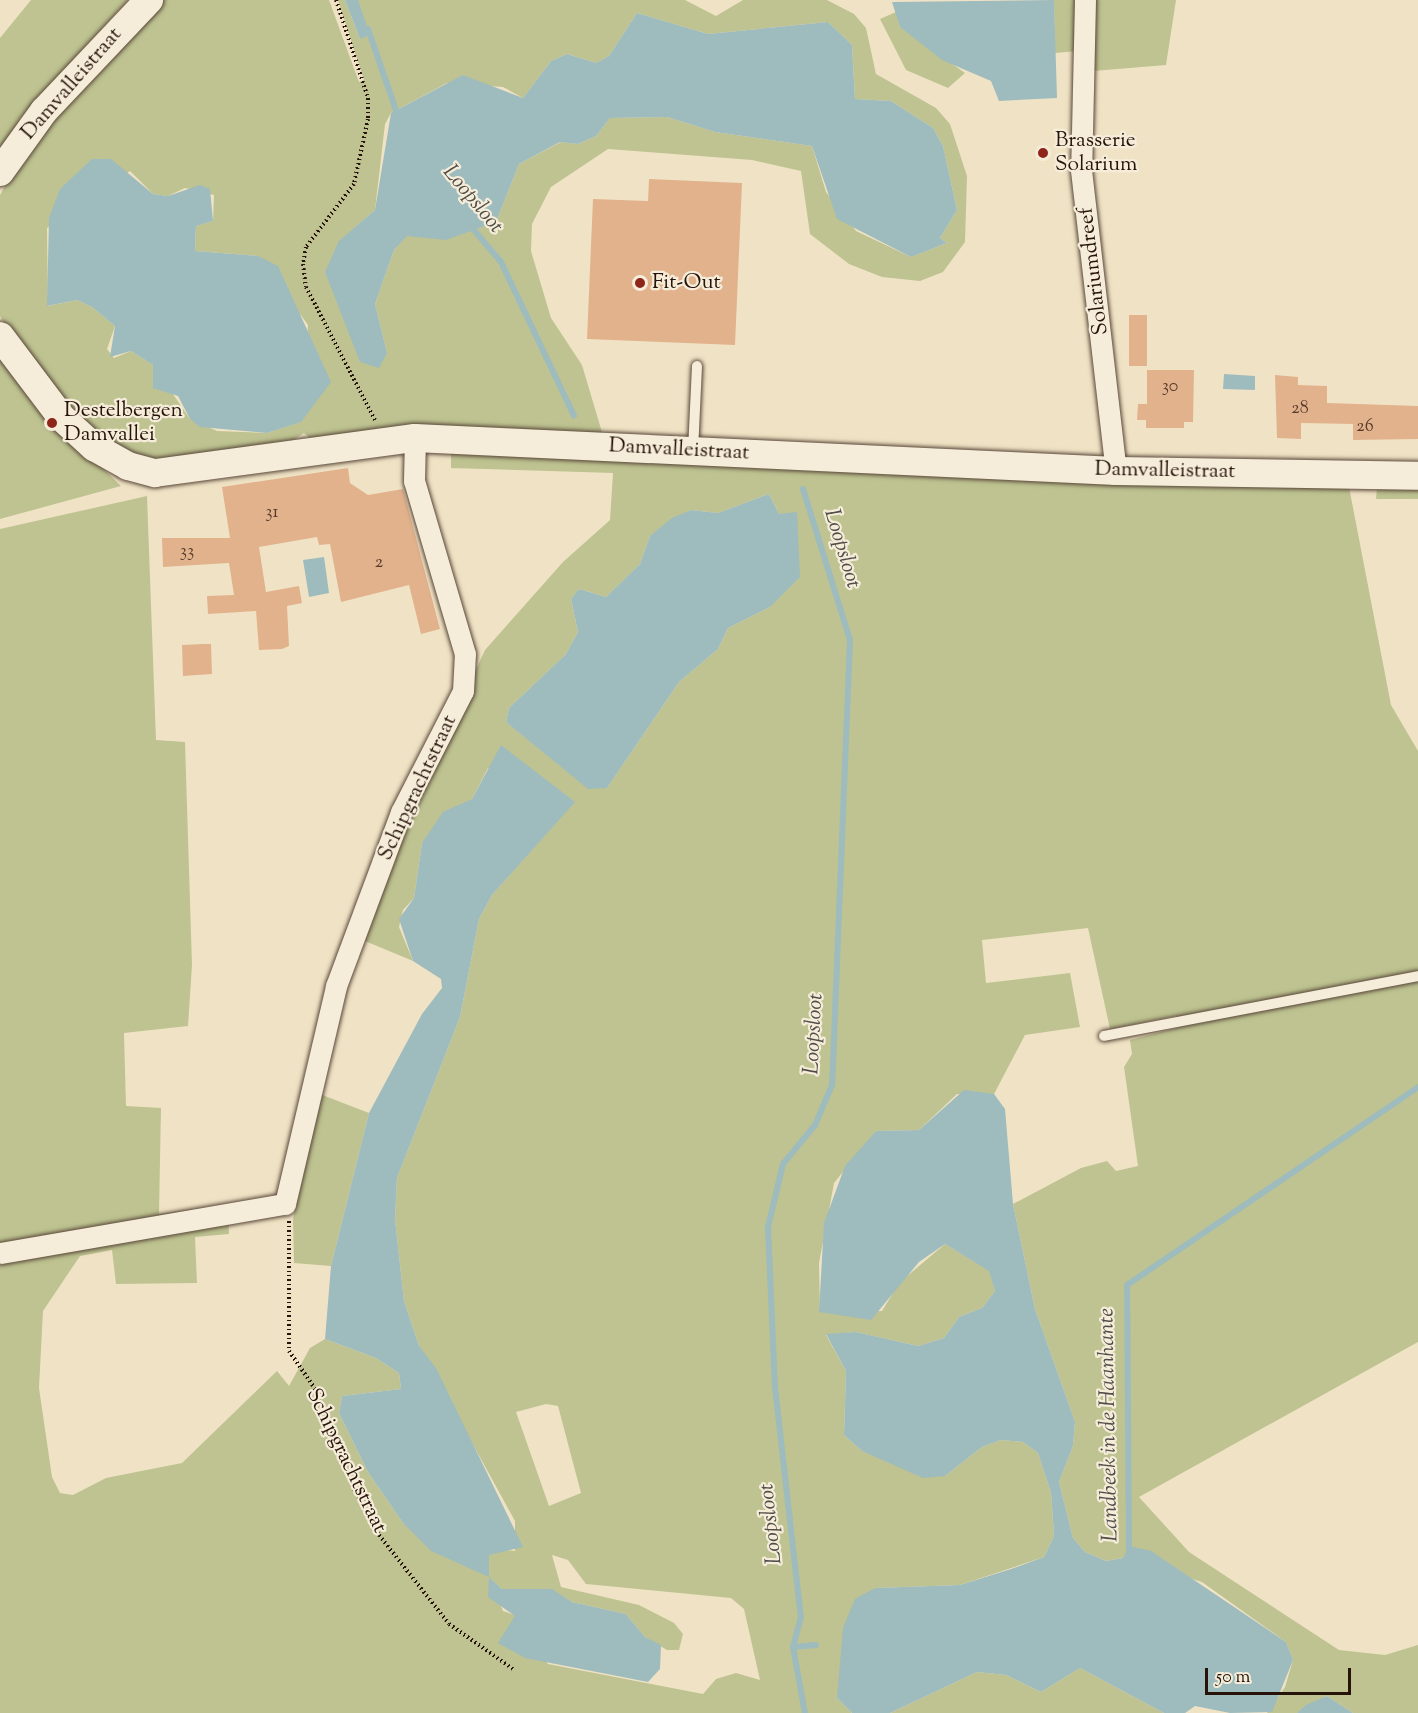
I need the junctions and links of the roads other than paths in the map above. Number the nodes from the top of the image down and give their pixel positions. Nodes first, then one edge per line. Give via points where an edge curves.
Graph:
1 (148, 0) edge
2 (1085, 0) edge
3 (0, 172) edge
4 (0, 336) edge
5 (697, 366) dead end
6 (415, 438) junction
7 (693, 451) junction
8 (1116, 471) junction
9 (1418, 476) edge
10 (1418, 976) edge
11 (1104, 1036) dead end
12 (0, 1252) edge

1 - 3 street, Damvalleistraat via 44,111
2 - 8 street, Solariumdreef via 1080,170
4 - 6 street, Damvalleistraat via 61,417 94,447 128,466 171,472
5 - 7 lane
6 - 7 street, Damvalleistraat
6 - 12 street, Schipgrachtstraat via 414,480 465,654 463,691 401,812 336,986 285,1204
7 - 8 street, Damvalleistraat
8 - 9 street, Damvalleistraat
10 - 11 lane

